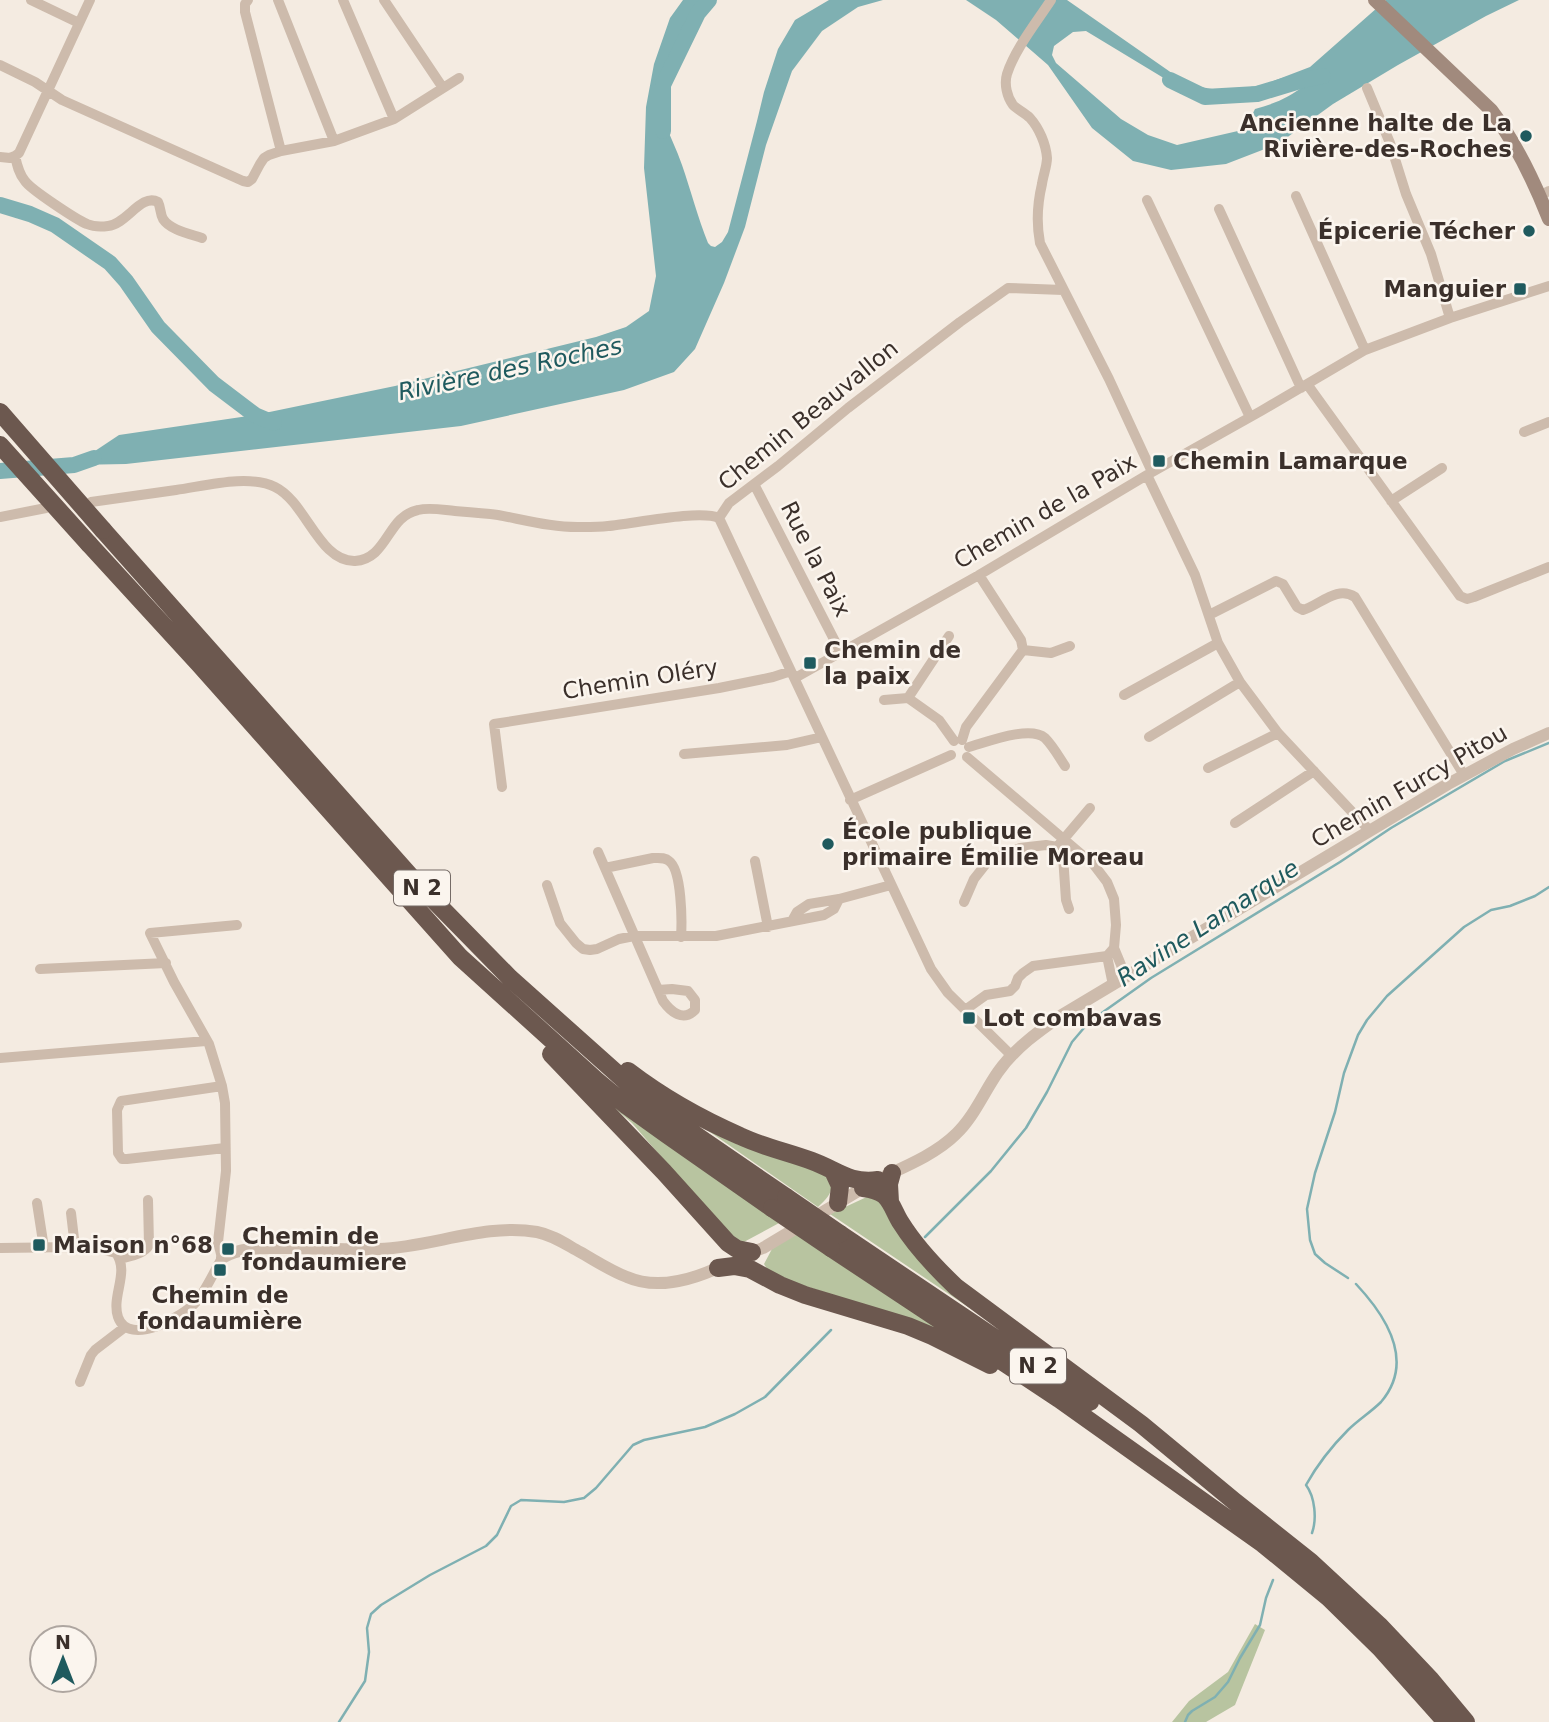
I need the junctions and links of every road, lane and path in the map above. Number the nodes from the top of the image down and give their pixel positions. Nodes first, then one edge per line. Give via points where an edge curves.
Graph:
1 (31, 0) edge
2 (90, 0) edge
3 (247, 0) edge
4 (278, 0) edge
5 (343, 0) edge
6 (384, 0) edge
7 (1051, 0) edge
8 (1375, 0) edge
9 (79, 23) junction
10 (0, 65) edge
11 (459, 78) dead end
12 (1367, 88) dead end
13 (443, 89) junction
14 (47, 90) junction
15 (394, 119) junction
16 (334, 141) junction
17 (281, 151) junction
18 (15, 156) junction
19 (0, 157) edge
20 (1544, 193) edge
21 (1296, 196) dead end
22 (1147, 200) dead end
23 (1219, 209) dead end
24 (1549, 219) edge
25 (202, 238) dead end
26 (1549, 286) edge
27 (1063, 289) junction
28 (1450, 318) junction
29 (1365, 350) junction
30 (1304, 386) junction
31 (0, 412) edge
32 (1250, 417) junction
33 (1549, 422) edge
34 (1524, 432) dead end
35 (0, 445) edge
36 (1442, 468) dead end
37 (1149, 474) junction
38 (754, 484) junction
39 (1391, 501) junction
40 (91, 502) dead end
41 (47, 508) dead end
42 (0, 517) edge
43 (719, 518) junction
44 (1549, 567) edge
45 (979, 575) junction
46 (1209, 615) junction
47 (948, 636) dead end
48 (1218, 643) junction
49 (1070, 646) dead end
50 (1023, 650) junction
51 (841, 653) junction
52 (793, 675) junction
53 (1240, 682) junction
54 (1124, 695) dead end
55 (908, 698) junction
56 (884, 700) dead end
57 (1278, 733) junction
58 (1549, 733) edge
59 (822, 737) junction
60 (1149, 737) dead end
61 (963, 746) junction
62 (684, 754) dead end
63 (951, 755) junction
64 (1065, 766) dead end
65 (1208, 768) dead end
66 (1314, 771) junction
67 (1464, 775) junction
68 (502, 788) dead end
69 (850, 800) junction
70 (1090, 808) dead end
71 (1235, 823) dead end
72 (1370, 831) junction
73 (1060, 843) junction
74 (598, 852) dead end
75 (755, 861) dead end
76 (605, 868) junction
77 (547, 885) dead end
78 (891, 885) junction
79 (964, 902) dead end
80 (1069, 909) dead end
81 (237, 925) dead end
82 (768, 926) junction
83 (634, 936) junction
84 (681, 937) junction
85 (1110, 952) junction
86 (460, 957) junction
87 (166, 963) junction
88 (40, 969) dead end
89 (1126, 976) junction
90 (510, 978) junction
91 (1113, 985) junction
92 (658, 990) dead end
93 (965, 1010) junction
94 (206, 1041) junction
95 (1012, 1056) junction
96 (0, 1058) edge
97 (222, 1086) junction
98 (225, 1148) junction
99 (833, 1171) junction
100 (878, 1180) junction
101 (148, 1200) dead end
102 (779, 1202) junction
103 (890, 1202) junction
104 (37, 1203) dead end
105 (838, 1203) junction
106 (71, 1213) dead end
107 (721, 1235) junction
108 (835, 1241) junction
109 (75, 1247) junction
110 (0, 1248) edge
111 (44, 1248) junction
112 (758, 1250) junction
113 (222, 1258) junction
114 (120, 1259) junction
115 (718, 1268) junction
116 (780, 1285) junction
117 (125, 1327) junction
118 (80, 1382) dead end
119 (1156, 1469) junction
120 (1234, 1501) junction
121 (1446, 1722) edge
122 (1466, 1722) edge

1 - 9 street
2 - 9 street
3 - 17 street via 245,12
4 - 16 street
5 - 15 street
6 - 13 street
7 - 27 street via 1020,47 1005,86 1044,144 1047,159 1037,226 1040,243
8 - 20 main road via 1491,110
9 - 14 street
10 - 14 street
11 - 13 street
12 - 28 street via 1431,254
13 - 15 street
14 - 17 street via 243,181 253,179 264,158
14 - 18 street
15 - 16 street
16 - 17 street
18 - 19 street
18 - 25 street via 27,185 85,224 118,224 152,199 161,207 167,224
20 - 24 main road
21 - 29 street
22 - 32 street
23 - 30 street
26 - 28 street, Chemin de la Paix
27 - 37 street via 1109,379
27 - 38 street, Chemin Beauvallon via 1008,288
28 - 29 street, Chemin de la Paix
29 - 30 street, Chemin de la Paix
30 - 32 street, Chemin de la Paix
30 - 39 street
31 - 90 highway, N 2, bridge via 412,878
32 - 37 street, Chemin de la Paix
33 - 34 street
35 - 86 highway, N 2, bridge
36 - 39 street
37 - 45 street, Chemin de la Paix
37 - 46 street
38 - 43 street, Chemin Beauvallon via 729,503
38 - 51 street, Rue la Paix
39 - 44 street via 1466,599
40 - 43 street via 231,482 262,483 288,496 325,545 351,561 375,554 398,521 421,509 494,514 574,527 704,515
41 - 42 street
43 - 52 street, Chemin Beauvallon
45 - 50 street
45 - 51 street, Chemin de la Paix
46 - 48 street
46 - 67 street via 1276,581 1303,610 1336,594 1346,592 1355,597
47 - 55 street
48 - 53 street
48 - 54 street
49 - 50 street via 1056,653
50 - 61 street via 966,727
51 - 52 street, Chemin de la Paix
52 - 59 street, Chemin Beauvallon
52 - 68 street, Chemin Oléry via 494,724
53 - 57 street
53 - 60 street
55 - 56 street
55 - 61 street via 939,720
57 - 65 street
57 - 66 street
58 - 67 street, Chemin Furcy Pitou
59 - 62 street via 787,745
59 - 69 street, Chemin Beauvallon
61 - 63 street via 951,745
61 - 63 street via 962,760
61 - 64 street via 1035,733
61 - 73 street
63 - 69 street
66 - 71 street
66 - 72 street
67 - 72 street, Chemin Furcy Pitou
69 - 78 street, Chemin Beauvallon
70 - 73 street
72 - 89 street, Chemin Furcy Pitou
73 - 79 street via 1020,848 989,860
73 - 80 street
73 - 85 street via 1094,865 1107,882 1116,912
74 - 76 street
75 - 82 street
76 - 83 street
76 - 84 street via 653,858 671,862 681,901
77 - 83 street via 560,923 583,948 597,949
78 - 82 street via 809,904 792,921
78 - 93 street, Chemin Beauvallon via 930,969
81 - 87 street via 150,933
82 - 84 street
83 - 84 street
83 - 92 street
85 - 89 street
85 - 91 street
85 - 93 street via 1033,966 1010,991 986,995
86 - 102 highway, N 2 via 627,1106
86 - 107 highway
87 - 88 street
87 - 94 street
89 - 91 street, Chemin Furcy Pitou
90 - 99 highway via 669,1099 741,1137
90 - 102 highway, N 2 via 640,1095
91 - 95 street, Chemin Furcy Pitou via 1033,1035
93 - 95 street, Chemin Beauvallon
94 - 96 street
94 - 97 street
95 - 100 street, Chemin Furcy Pitou via 953,1137
97 - 98 street
97 - 98 street via 121,1101 118,1143 119,1156 127,1159
98 - 113 street via 218,1242
99 - 100 highway via 860,1181
99 - 105 highway via 840,1186
100 - 103 highway via 889,1184
100 - 103 highway via 875,1190
100 - 105 street, Chemin Furcy Pitou
101 - 114 street via 149,1245
102 - 108 highway, N 2, bridge
103 - 120 highway via 915,1243 956,1287 1141,1424
104 - 111 street
105 - 112 street, Chemin Furcy Pitou
106 - 109 street
107 - 112 highway via 737,1249
107 - 115 highway via 726,1252
108 - 119 highway, N 2
108 - 120 highway, N 2 via 1063,1383
109 - 111 street
109 - 114 street via 109,1250
110 - 111 street
112 - 115 street, Chemin Furcy Pitou
112 - 116 highway via 764,1273
113 - 115 street, Chemin Furcy Pitou via 254,1248 388,1248 534,1231 628,1278 646,1282 678,1282
113 - 117 street via 205,1289 183,1313 150,1329
114 - 117 street via 117,1315
115 - 116 highway via 750,1269
116 - 119 highway via 908,1326 979,1359
117 - 118 street via 95,1350
119 - 121 highway, N 2 via 1263,1544 1329,1598
120 - 122 highway, N 2 via 1353,1600

